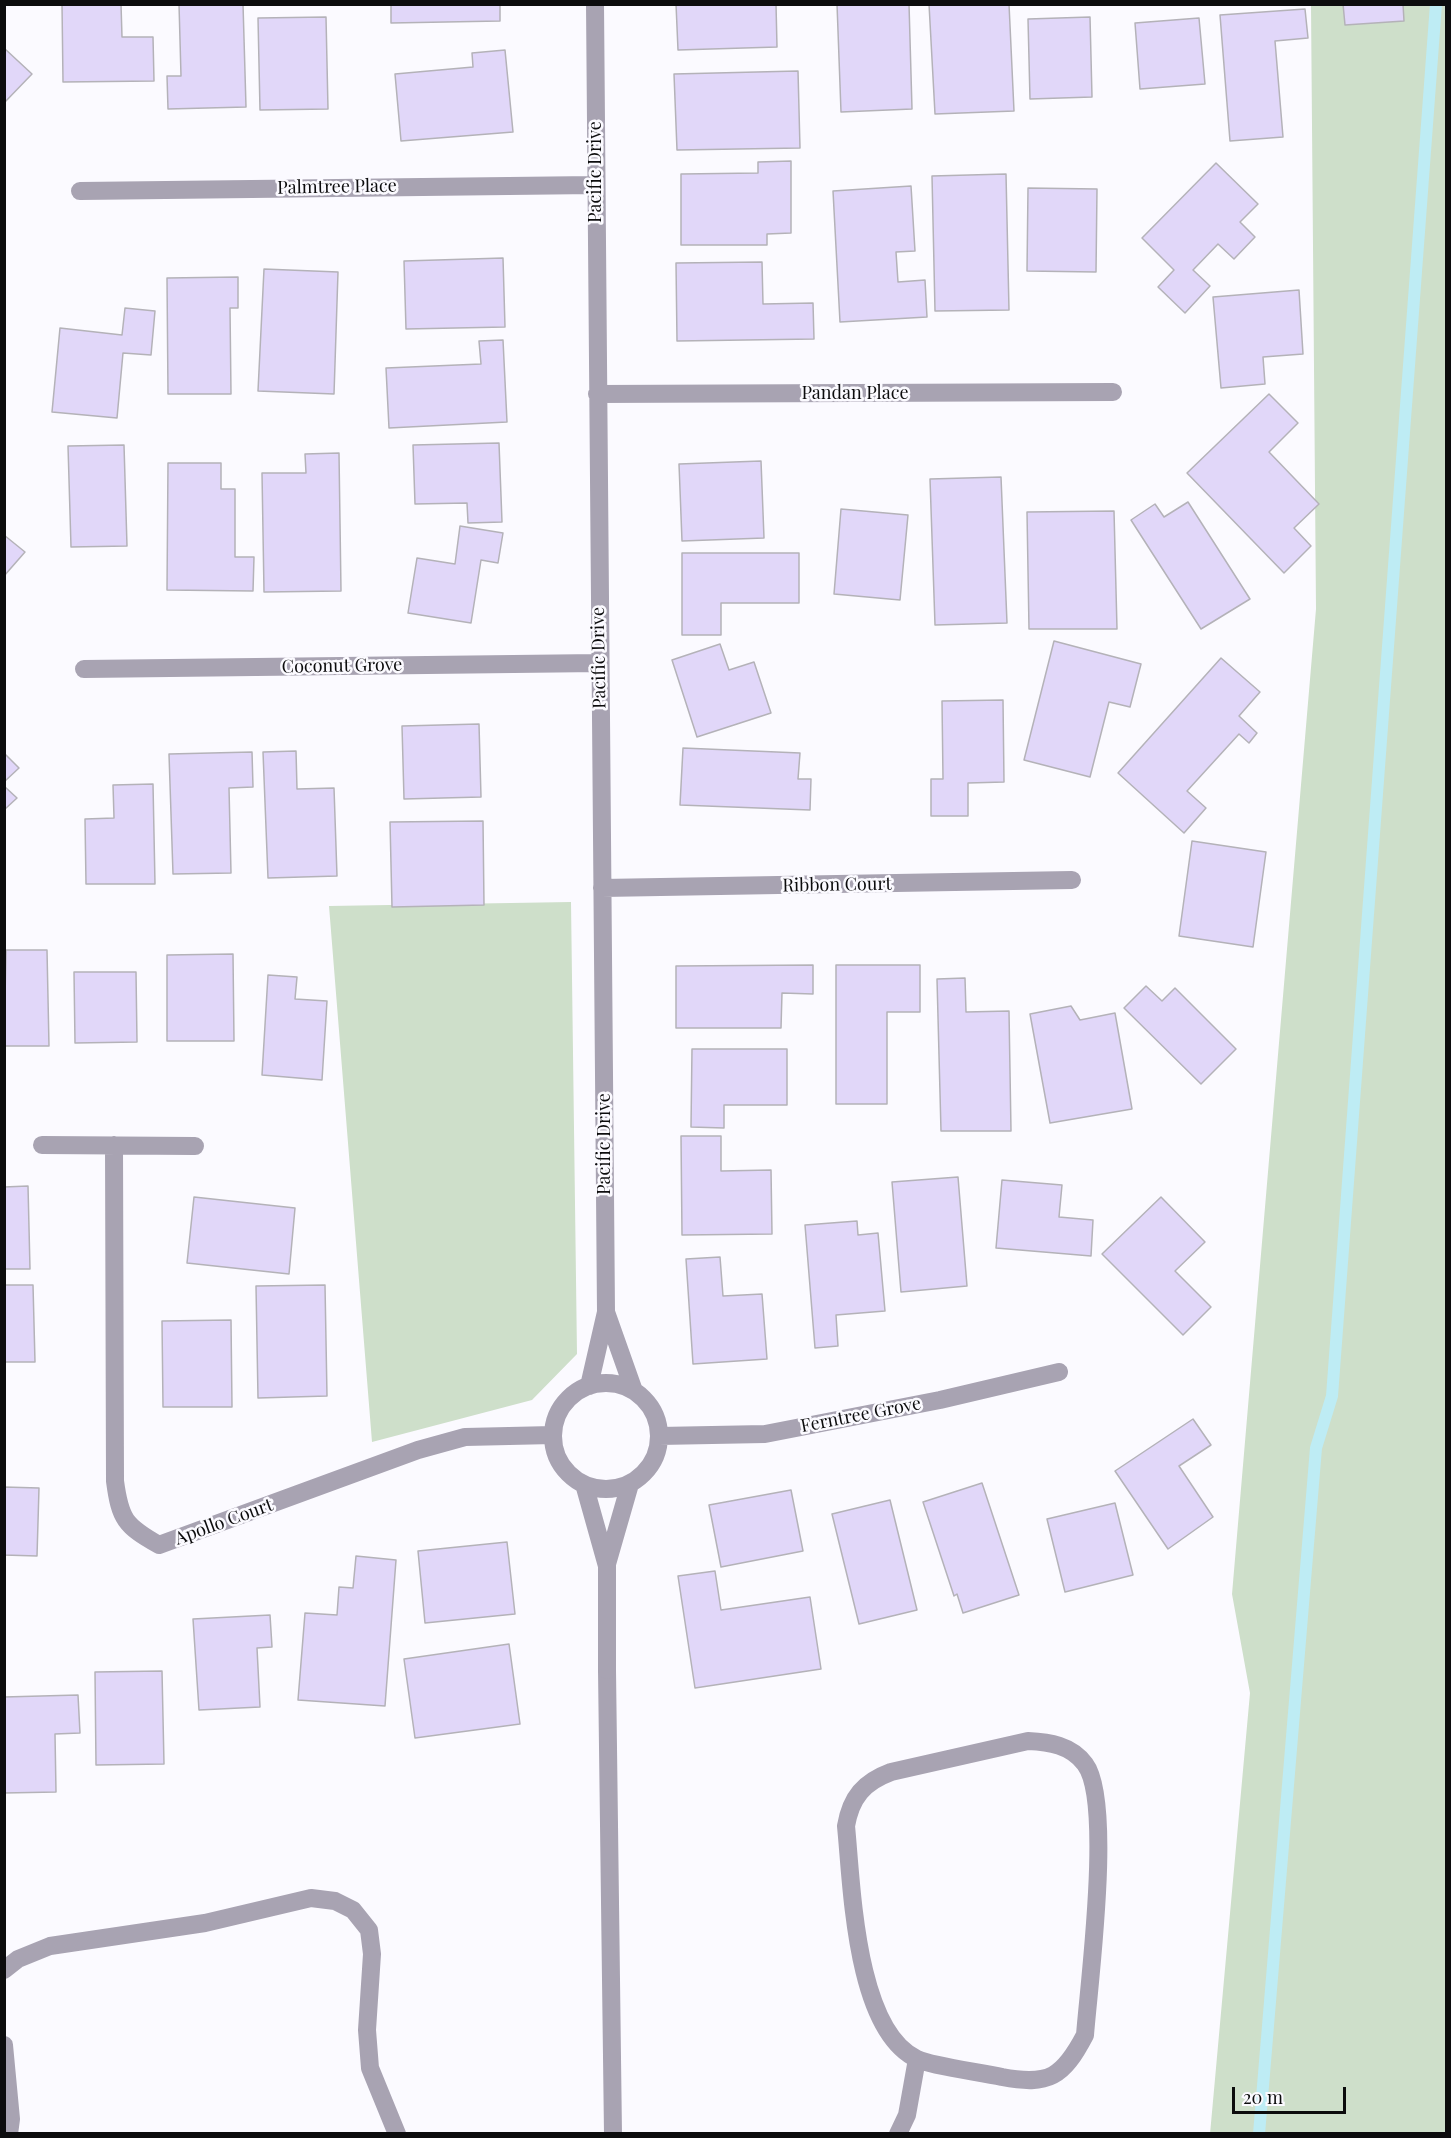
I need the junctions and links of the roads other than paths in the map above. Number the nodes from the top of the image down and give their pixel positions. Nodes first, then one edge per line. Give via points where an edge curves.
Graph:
1 (595, 4) edge
2 (594, 185) junction
3 (80, 190) dead end
4 (1113, 392) dead end
5 (597, 394) junction
6 (599, 663) junction
7 (84, 669) dead end
8 (1072, 880) dead end
9 (602, 888) junction
10 (42, 1145) dead end
11 (114, 1145) junction
12 (195, 1146) dead end
13 (606, 1312) junction
14 (1059, 1372) dead end
15 (589, 1386) junction
16 (634, 1391) junction
17 (553, 1435) junction
18 (659, 1436) junction
19 (584, 1484) junction
20 (630, 1484) junction
21 (607, 1566) junction
22 (4, 1970) edge
23 (4, 2045) edge
24 (917, 2059) junction
25 (9, 2133) edge
26 (397, 2133) edge
27 (613, 2133) edge
28 (898, 2133) edge

1 - 2 street, Pacific Drive
2 - 3 street, Palmtree Place
2 - 5 street, Pacific Drive
4 - 5 street, Pandan Place
5 - 6 street, Pacific Drive
6 - 7 street, Coconut Grove
6 - 9 street, Pacific Drive
8 - 9 street, Ribbon Court
9 - 13 street, Pacific Drive
10 - 11 street
11 - 12 street
11 - 17 street, Apollo Court via 115,1481 119,1510 138,1533 159,1545 418,1450 465,1437
13 - 15 street, Pacific Drive
13 - 16 street, Pacific Drive
14 - 18 street, Ferntree Grove via 765,1434
15 - 16 street via 604,1383
15 - 17 street via 564,1404
16 - 18 street via 653,1411
17 - 19 street via 561,1464
18 - 20 street via 651,1465
19 - 20 street via 614,1489
19 - 21 street
20 - 21 street
21 - 27 street
22 - 26 street via 18,1959 50,1946 205,1923 311,1898 335,1901 353,1910 369,1930 370,2067
23 - 25 street
24 - 24 street via 898,2045 867,1987 846,1826 849,1807 873,1779 891,1772 1028,1741 1050,1742 1070,1750 1085,1764 1095,1784 1097,1820 1098,1882 1085,2035 1075,2054 1046,2080 1024,2081
24 - 28 street via 907,2115

